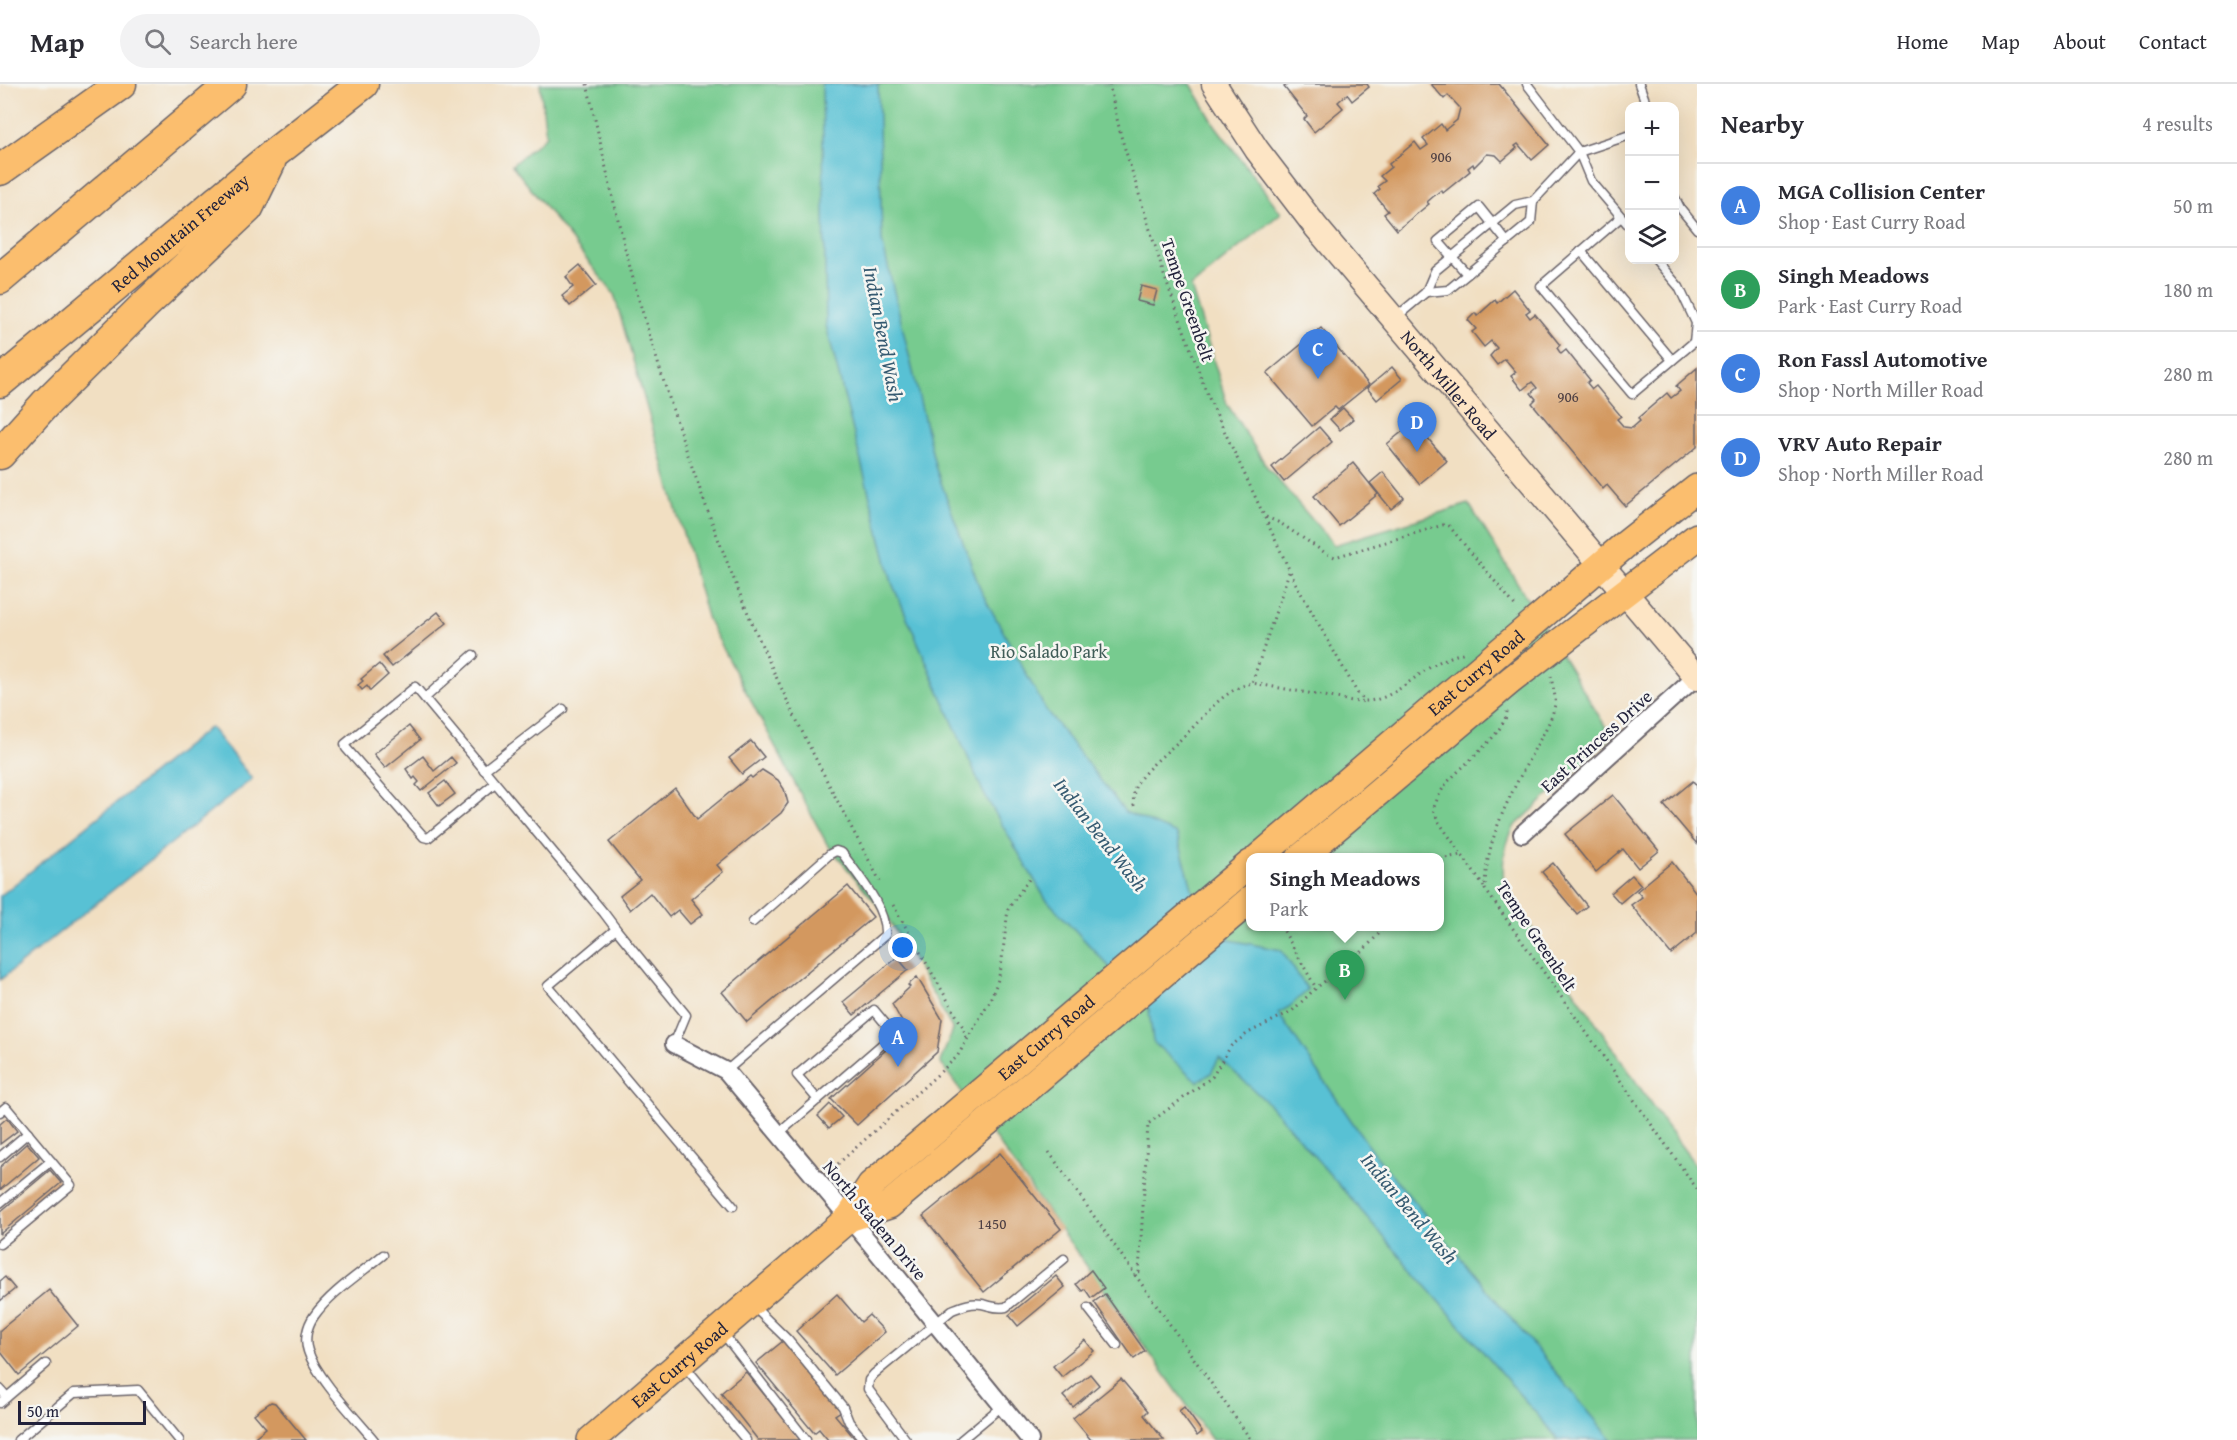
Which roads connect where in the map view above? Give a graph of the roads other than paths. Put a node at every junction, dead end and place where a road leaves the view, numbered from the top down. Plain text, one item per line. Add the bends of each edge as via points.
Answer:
1 (121, 84) edge
2 (231, 84) edge
3 (363, 84) edge
4 (1214, 84) edge
5 (1527, 84) edge
6 (1639, 84) edge
7 (1646, 102) edge
8 (1625, 136) edge
9 (276, 152) junction
10 (1579, 152) junction
11 (0, 170) edge
12 (1533, 201) junction
13 (1679, 212) edge
14 (1621, 217) junction
15 (1625, 222) edge
16 (1492, 224) junction
17 (1697, 229) edge
18 (1507, 242) junction
19 (1581, 251) junction
20 (1452, 257) junction
21 (1659, 264) edge
22 (1467, 274) junction
23 (0, 279) edge
24 (1426, 292) junction
25 (1395, 318) junction
26 (1672, 360) junction
27 (0, 382) edge
28 (0, 454) edge
29 (1697, 488) edge
30 (1697, 537) edge
31 (1602, 566) junction
32 (1623, 592) junction
33 (473, 656) dead end
34 (1697, 678) edge
35 (425, 698) junction
36 (563, 709) dead end
37 (484, 770) junction
38 (495, 783) junction
39 (1522, 834) dead end
40 (1264, 853) edge
41 (1306, 853) edge
42 (1246, 868) edge
43 (1242, 907) edge
44 (753, 922) dead end
45 (616, 929) junction
46 (674, 1044) joint
47 (726, 1071) junction
48 (818, 1100) junction
49 (0, 1112) edge
50 (28, 1133) junction
51 (778, 1134) junction
52 (0, 1157) edge
53 (51, 1161) junction
54 (0, 1203) edge
55 (733, 1206) dead end
56 (849, 1218) junction
57 (0, 1244) edge
58 (383, 1255) dead end
59 (1064, 1259) dead end
60 (751, 1303) junction
61 (1088, 1308) dead end
62 (936, 1325) junction
63 (720, 1330) junction
64 (1117, 1345) dead end
65 (681, 1363) junction
66 (46, 1364) dead end
67 (0, 1389) edge
68 (4, 1400) edge
69 (1002, 1406) junction
70 (18, 1440) edge
71 (179, 1440) edge
72 (374, 1440) edge
73 (591, 1440) edge
74 (746, 1440) edge
75 (806, 1440) edge
76 (864, 1440) edge
77 (906, 1440) edge
78 (961, 1440) edge
79 (1030, 1440) edge

1 - 11 highway
2 - 23 highway
3 - 9 highway, Red Mountain Freeway
4 - 25 street, North Miller Road via 1257,150 1316,227
5 - 10 lane
6 - 7 lane
8 - 10 lane
9 - 27 highway, Red Mountain Freeway
9 - 28 highway via 248,208 45,404
10 - 12 lane
10 - 14 lane via 1591,181
12 - 16 lane via 1515,205
12 - 18 lane via 1531,222
13 - 17 lane
14 - 15 lane
14 - 19 lane
16 - 18 lane
16 - 20 lane
16 - 20 lane via 1479,207 1438,241
18 - 22 lane
19 - 26 lane
19 - 26 lane via 1541,286 1556,304 1632,394
20 - 22 lane
20 - 24 lane via 1435,271
21 - 26 lane via 1679,287 1696,323 1694,342
22 - 24 lane via 1448,290
24 - 25 lane
25 - 31 street, North Miller Road
29 - 31 main road, East Curry Road
30 - 32 main road, East Curry Road
31 - 32 street, North Miller Road
31 - 40 main road, East Curry Road
32 - 34 street, North Miller Road
32 - 41 main road, East Curry Road via 1511,680
33 - 35 lane
34 - 39 street, East Princess Drive
35 - 37 lane
35 - 38 lane via 412,688 348,741 346,748 428,838
36 - 37 lane
37 - 38 lane
38 - 45 lane
42 - 56 main road, East Curry Road via 871,1185
43 - 56 main road, East Curry Road via 889,1205
44 - 47 lane via 836,851 842,853 867,887 886,926 885,935
45 - 46 lane via 687,1015
45 - 55 lane via 548,986
46 - 47 street, North Stadem Drive
47 - 51 street, North Stadem Drive
48 - 48 lane via 894,1034 874,1010 797,1075
48 - 51 lane
49 - 50 lane via 6,1107
50 - 52 lane
50 - 53 lane
51 - 56 street, North Stadem Drive
53 - 54 lane
53 - 57 lane via 71,1185
56 - 60 main road, East Curry Road
56 - 62 street, North Stadem Drive
58 - 72 lane via 331,1297 313,1317 307,1332 307,1349 315,1367
59 - 62 lane via 1006,1307 995,1310 982,1304 967,1304 952,1310
60 - 63 main road, East Curry Road
60 - 76 lane via 787,1339 843,1407
61 - 64 lane
62 - 69 street, North Stadem Drive
62 - 77 lane via 869,1380 868,1389
63 - 65 main road, East Curry Road
63 - 75 lane
65 - 73 main road, East Curry Road
65 - 74 lane
66 - 68 lane
67 - 68 lane
69 - 78 lane
69 - 79 street, North Stadem Drive
70 - 71 lane via 74,1393 138,1389

